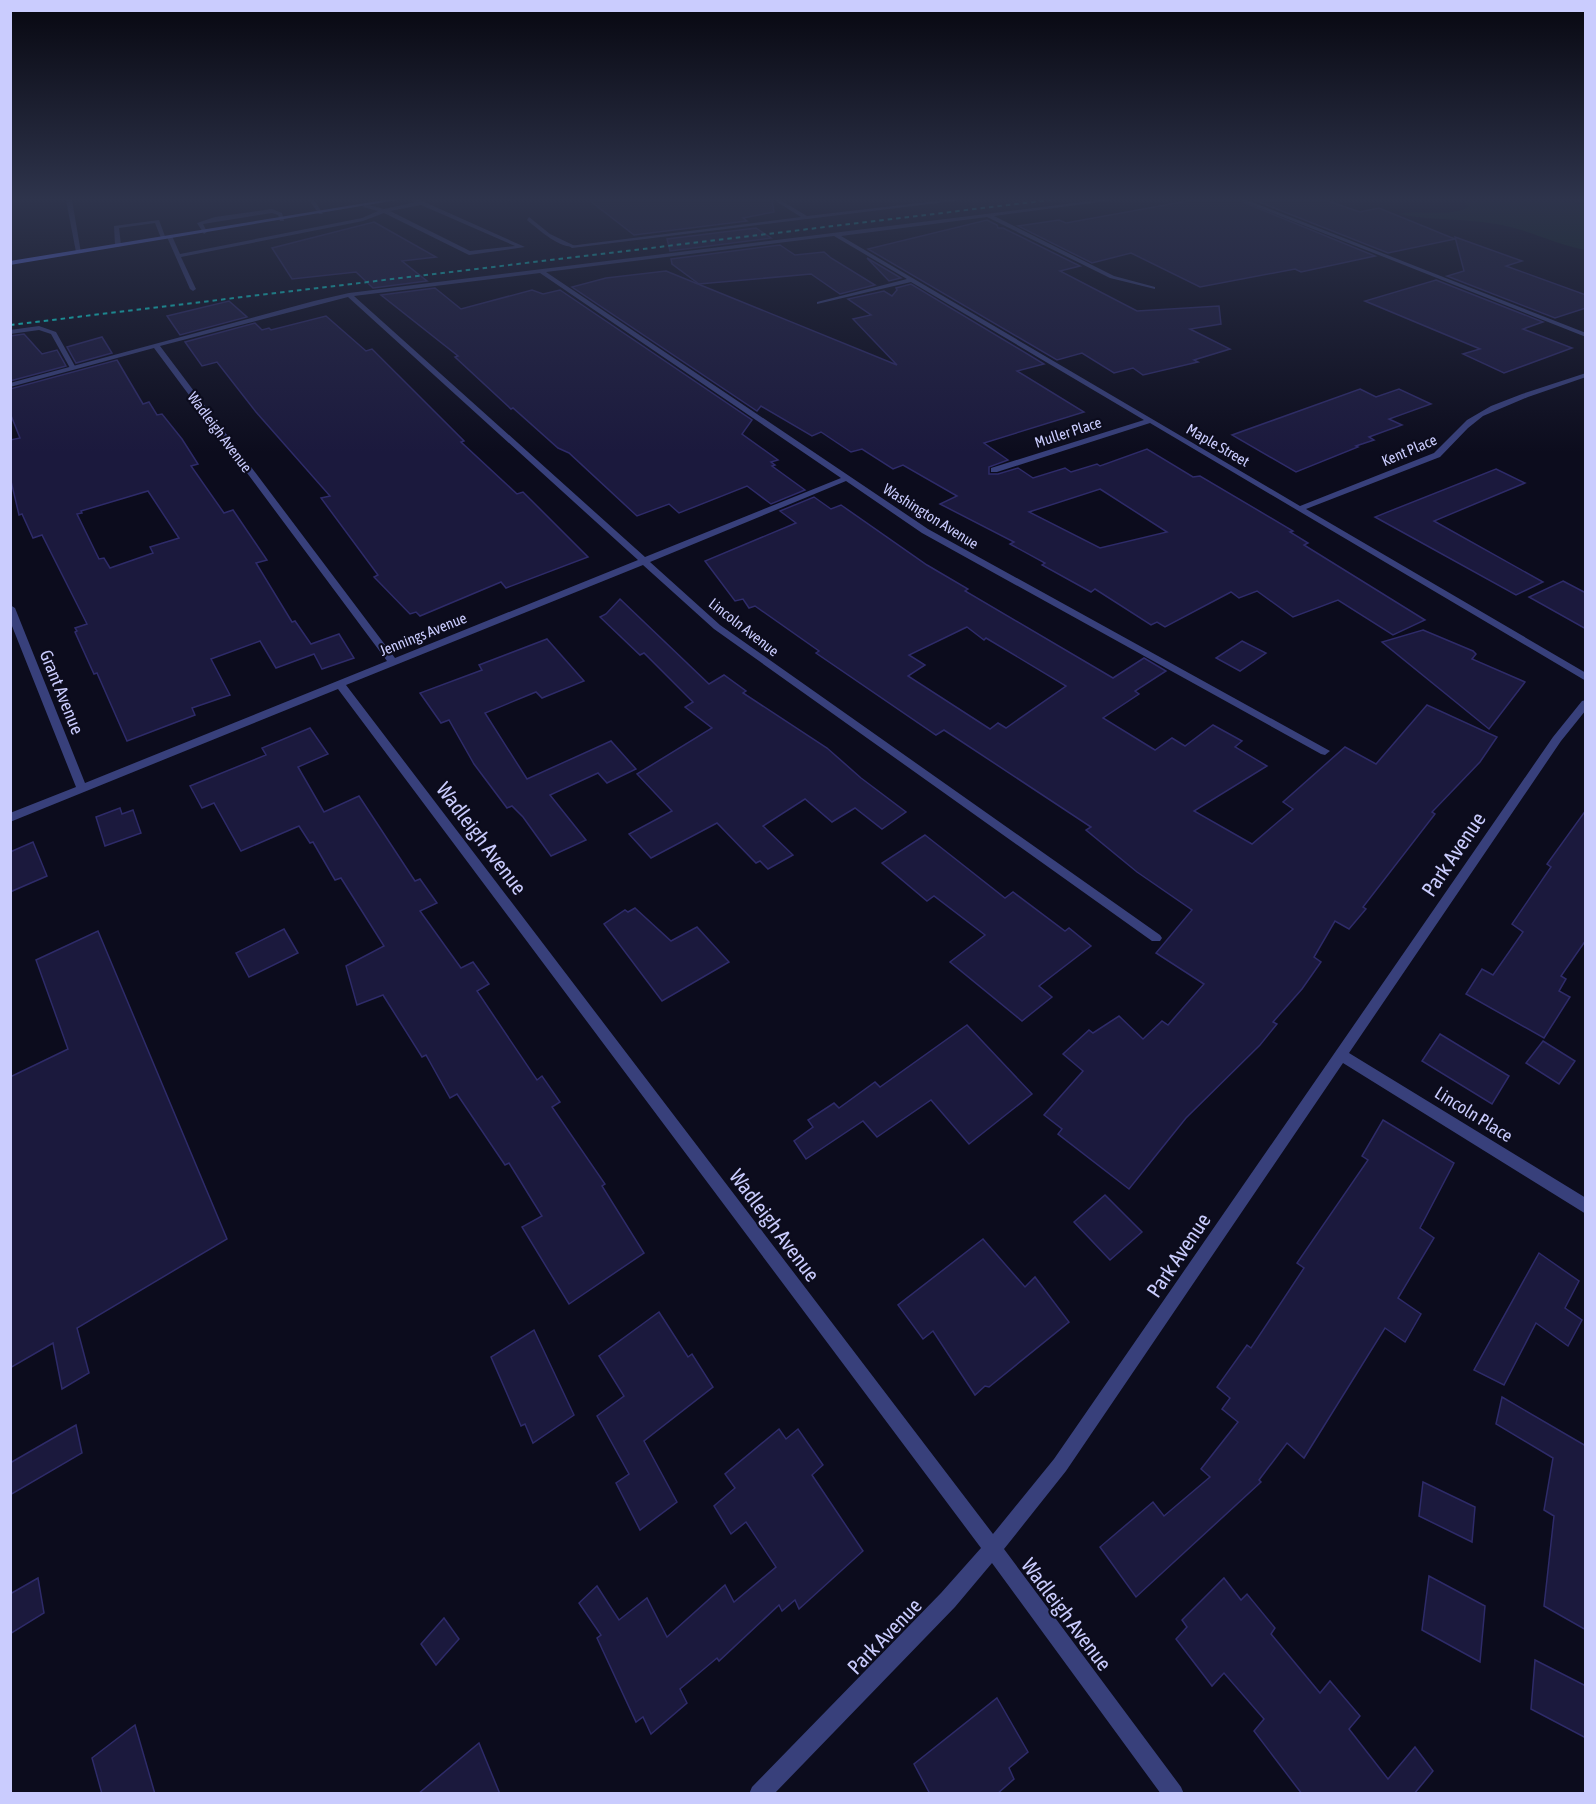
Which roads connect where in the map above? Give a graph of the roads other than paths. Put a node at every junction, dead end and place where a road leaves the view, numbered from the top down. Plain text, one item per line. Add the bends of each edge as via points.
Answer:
1 (192, 284) edge
2 (440, 284) edge
3 (560, 284) edge
4 (894, 284) edge
5 (918, 284) edge
6 (1139, 284) edge
7 (1457, 284) edge
8 (1154, 288) dead end
9 (194, 289) dead end
10 (349, 295) junction
11 (819, 303) dead end
12 (10, 332) edge
13 (1586, 335) edge
14 (155, 345) junction
15 (73, 368) junction
16 (1586, 375) edge
17 (10, 385) edge
18 (1150, 421) junction
19 (994, 470) dead end
20 (848, 478) junction
21 (1299, 509) junction
22 (644, 561) junction
23 (10, 608) edge
24 (393, 662) junction
25 (1586, 678) edge
26 (339, 684) junction
27 (1586, 703) edge
28 (1326, 751) dead end
29 (82, 789) junction
30 (10, 818) edge
31 (1156, 938) dead end
32 (1341, 1055) junction
33 (1586, 1207) edge
34 (993, 1549) junction
35 (759, 1794) edge
36 (1174, 1794) edge

1 - 9 street
2 - 10 street
3 - 20 street, Washington Avenue
4 - 11 street
5 - 18 street, Maple Street
6 - 8 street
7 - 13 street
10 - 14 street
10 - 22 street, Lincoln Avenue
12 - 15 street via 39,328 54,333
14 - 15 street
14 - 24 street, Wadleigh Avenue
15 - 17 street
16 - 21 street, Kent Place via 1489,411 1469,423 1452,445 1437,454
18 - 19 street, Muller Place
18 - 21 street, Maple Street
20 - 22 street, Jennings Avenue
20 - 28 street, Washington Avenue via 925,531
21 - 25 street, Maple Street
22 - 24 street, Jennings Avenue
22 - 31 street, Lincoln Avenue via 745,648
23 - 29 street, Grant Avenue
24 - 26 street, Jennings Avenue
26 - 29 street, Jennings Avenue
26 - 34 street, Wadleigh Avenue
27 - 32 street, Park Avenue via 1557,739
29 - 30 street, Jennings Avenue
32 - 33 street, Lincoln Place
32 - 34 street, Park Avenue via 1059,1465
34 - 35 street, Park Avenue
34 - 36 street, Wadleigh Avenue

